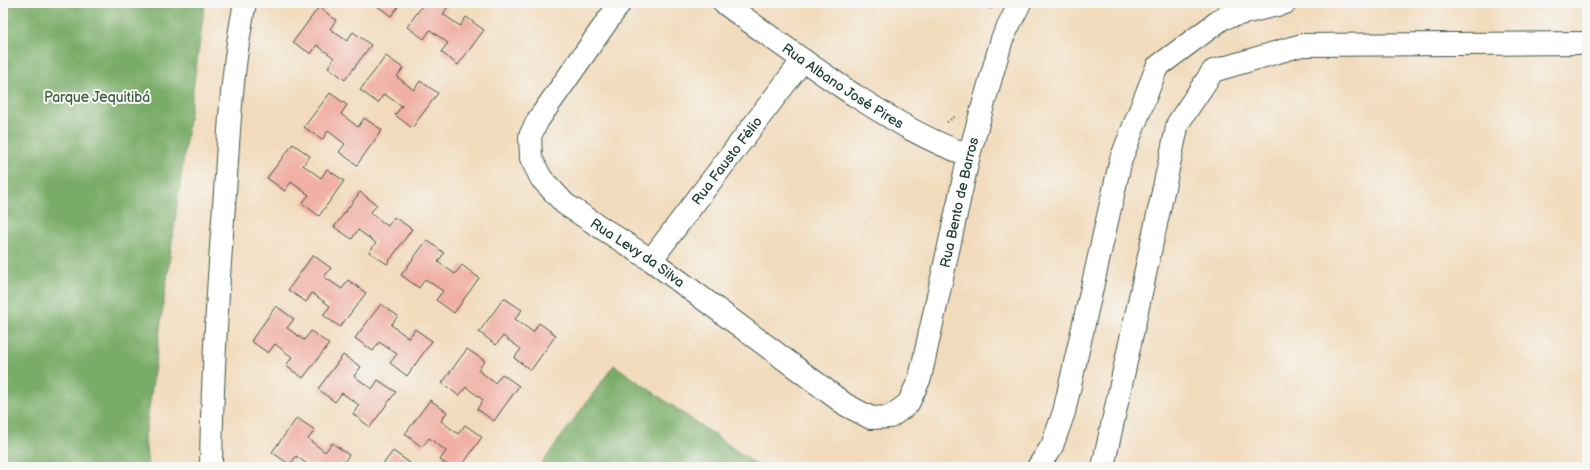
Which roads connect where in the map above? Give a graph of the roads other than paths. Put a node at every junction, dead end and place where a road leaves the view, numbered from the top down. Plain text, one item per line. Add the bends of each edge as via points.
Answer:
1 (245, 3) edge
2 (620, 3) edge
3 (724, 3) edge
4 (1020, 3) edge
5 (1285, 3) edge
6 (1587, 43) edge
7 (803, 60) junction
8 (969, 155) junction
9 (651, 260) junction
10 (908, 404) joint
11 (211, 467) edge
12 (1038, 467) edge
13 (1102, 467) edge

1 - 11 street via 234,69 218,286 212,388
2 - 9 street, Rua Levy da Silva via 538,120 530,136 531,158 541,178 566,204
3 - 7 street, Rua Albano José Pires
4 - 8 street, Rua Bento de Barros via 1002,39
5 - 12 street via 1223,18 1157,67 1121,159 1064,412 1052,446
6 - 13 street via 1302,45 1213,71 1178,123
7 - 8 street, Rua Albano José Pires via 923,137
7 - 9 street, Rua Fausto Félio
8 - 10 street, Rua Bento de Barros via 920,378
9 - 10 street, Rua Levy da Silva via 846,405 871,418 890,417

